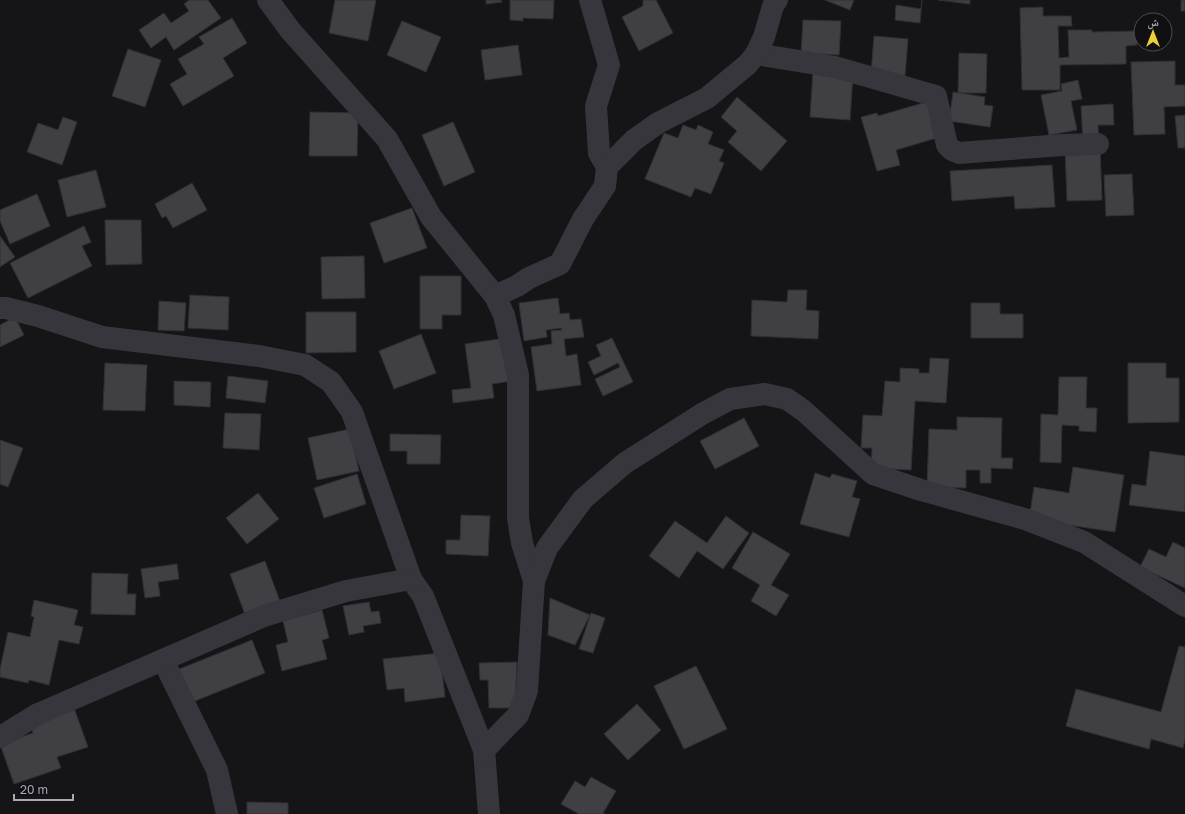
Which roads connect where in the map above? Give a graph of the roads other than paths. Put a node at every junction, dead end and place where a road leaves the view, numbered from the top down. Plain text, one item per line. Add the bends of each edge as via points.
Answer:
1 (268, 0) edge
2 (590, 0) edge
3 (777, 0) edge
4 (756, 54) junction
5 (1098, 144) dead end
6 (607, 167) junction
7 (495, 296) junction
8 (0, 308) edge
9 (411, 579) junction
10 (534, 581) junction
11 (1185, 606) edge
12 (163, 660) junction
13 (0, 737) edge
14 (484, 750) junction
15 (227, 814) edge
16 (489, 814) edge

1 - 7 street via 290,30 387,139 431,217
2 - 6 street via 609,65 596,106 599,153
3 - 4 street
4 - 5 street via 835,67 936,96 948,145 958,153
4 - 6 street via 748,64 707,98 658,123 634,140
6 - 7 street via 604,186 583,219 560,264
7 - 10 street via 504,315 518,375 518,518 522,543
8 - 9 street via 38,316 102,337 259,356 305,365 331,382 352,412
9 - 12 street via 346,591 264,616
9 - 14 street via 423,596
10 - 11 street via 547,548 583,499 625,463 730,399 765,394 787,399 804,411 873,474 1025,519 1084,542
10 - 14 street via 527,691 518,715
12 - 13 street via 38,714
12 - 15 street via 217,770
14 - 16 street

